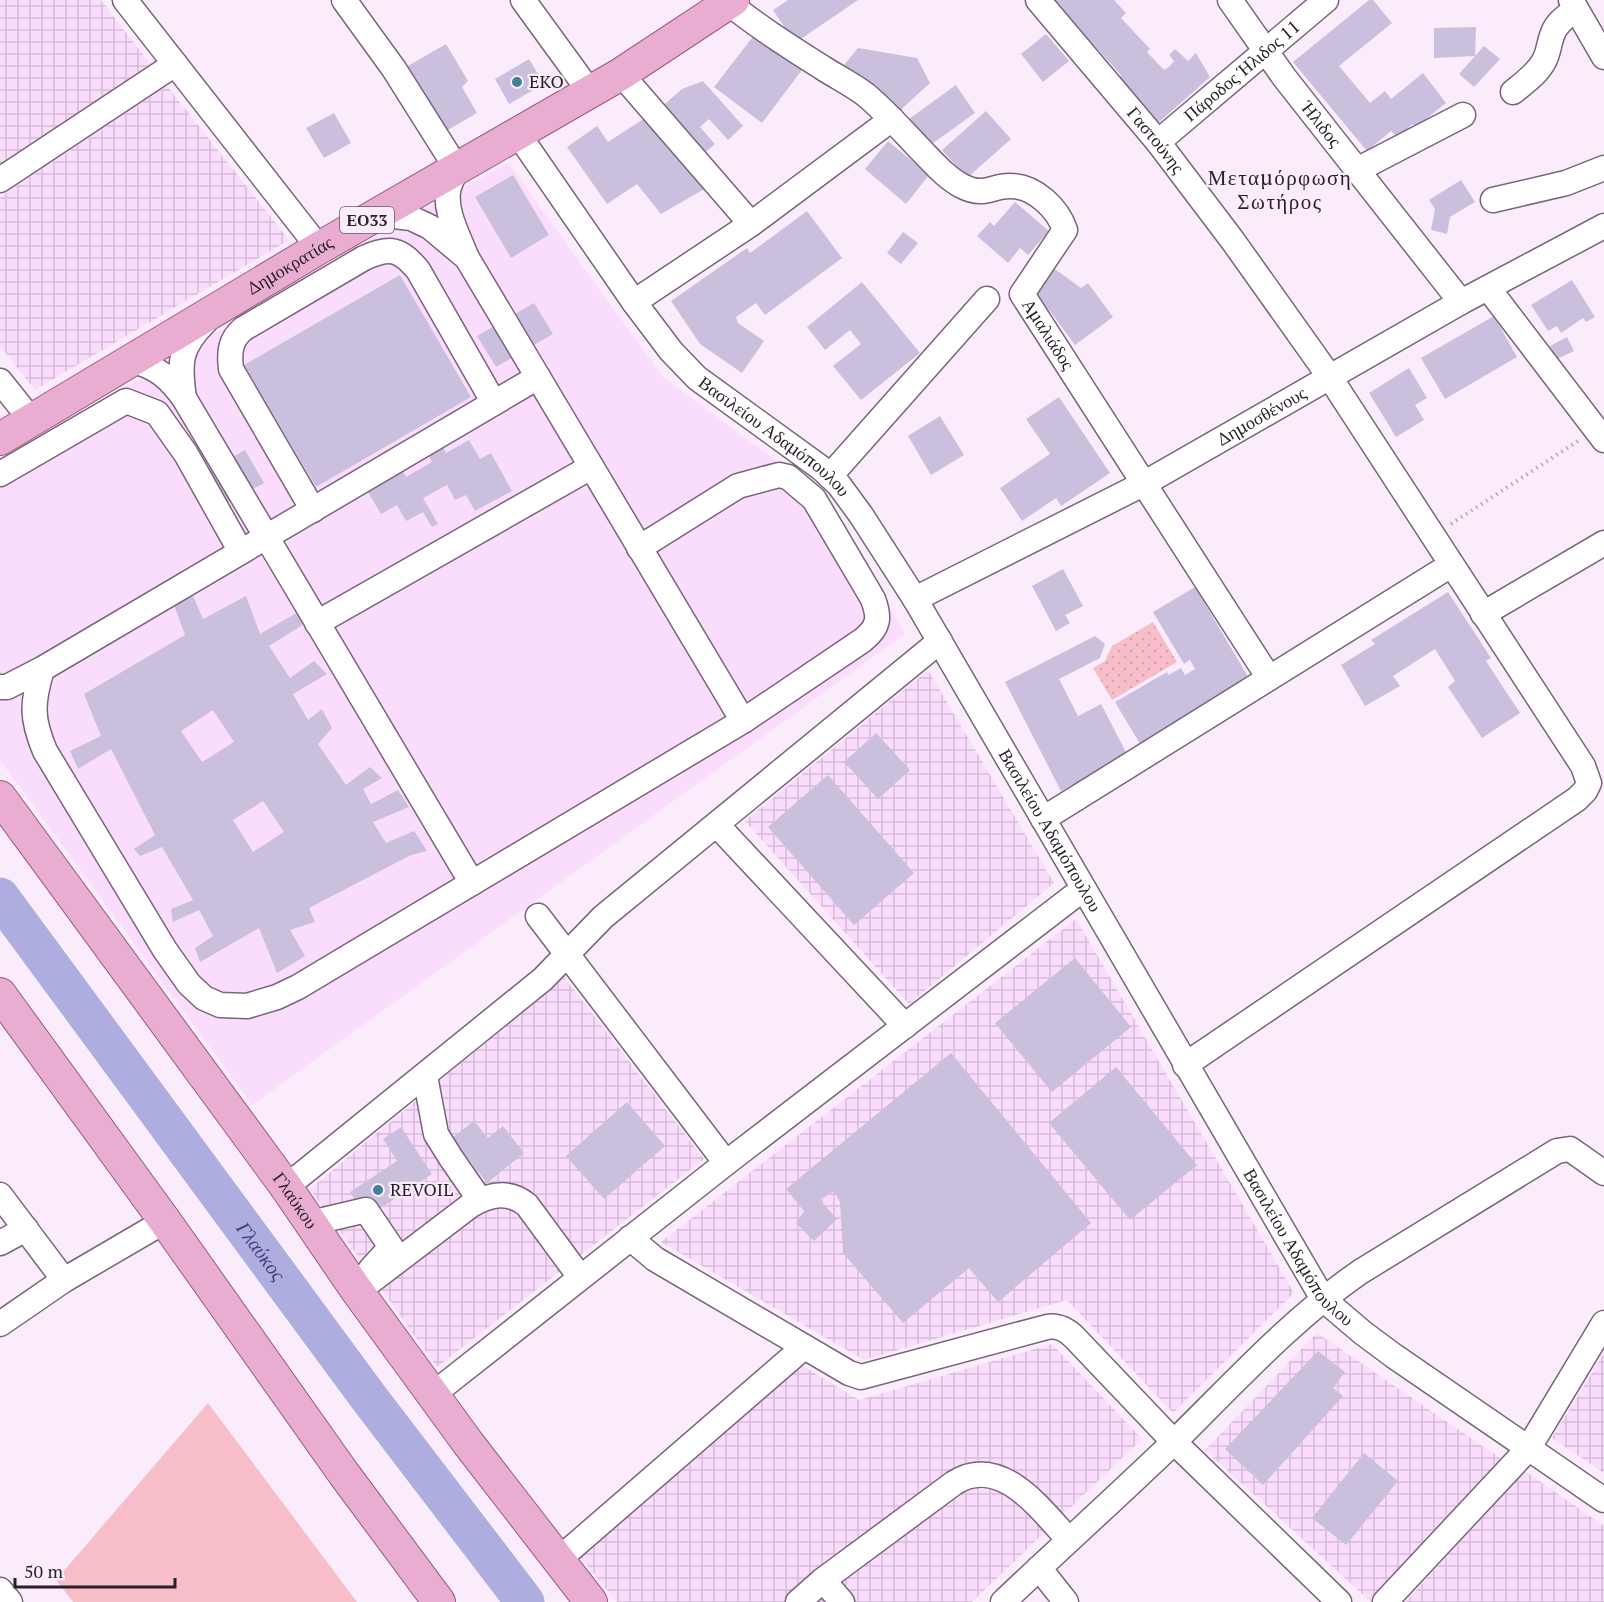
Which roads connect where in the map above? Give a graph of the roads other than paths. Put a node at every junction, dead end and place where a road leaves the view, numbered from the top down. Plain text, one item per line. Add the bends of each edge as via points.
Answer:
1 (125, 0) edge
2 (344, 0) edge
3 (523, 0) edge
4 (1038, 0) edge
5 (1230, 0) edge
6 (1326, 0) edge
7 (729, 1) edge
8 (1574, 4) edge
9 (1265, 52) junction
10 (1604, 57) edge
11 (175, 64) junction
12 (621, 74) junction
13 (590, 92) junction
14 (1513, 92) dead end
15 (1462, 115) dead end
16 (892, 119) junction
17 (518, 134) junction
18 (1158, 142) junction
19 (1604, 168) edge
20 (457, 169) junction
21 (1357, 170) junction
22 (0, 180) edge
23 (1493, 200) dead end
24 (378, 214) junction
25 (751, 224) junction
26 (1604, 226) edge
27 (320, 248) junction
28 (467, 258) junction
29 (1488, 288) junction
30 (987, 299) dead end
31 (634, 302) junction
32 (1461, 302) junction
33 (225, 305) junction
34 (132, 361) junction
35 (1329, 376) junction
36 (538, 377) junction
37 (0, 381) edge
38 (184, 398) junction
39 (494, 403) junction
40 (32, 421) junction
41 (1600, 435) edge
42 (0, 439) edge
43 (591, 467) junction
44 (0, 474) edge
45 (830, 476) junction
46 (1145, 483) junction
47 (313, 510) junction
48 (267, 537) junction
49 (1604, 543) edge
50 (639, 548) junction
51 (241, 552) junction
52 (1451, 565) junction
53 (915, 599) junction
54 (1483, 614) junction
55 (317, 623) junction
56 (940, 641) junction
57 (42, 669) junction
58 (1269, 678) junction
59 (0, 687) edge
60 (743, 721) junction
61 (0, 797) edge
62 (1043, 819) junction
63 (717, 825) junction
64 (472, 883) junction
65 (1083, 888) junction
66 (538, 916) dead end
67 (568, 955) junction
68 (0, 994) edge
69 (905, 1026) junction
70 (1185, 1065) junction
71 (424, 1076) junction
72 (726, 1163) junction
73 (1604, 1173) edge
74 (286, 1187) junction
75 (0, 1195) edge
76 (480, 1200) junction
77 (165, 1221) junction
78 (311, 1223) junction
79 (26, 1229) junction
80 (630, 1238) junction
81 (0, 1243) edge
82 (580, 1277) junction
83 (64, 1280) junction
84 (356, 1289) junction
85 (1323, 1299) junction
86 (1604, 1323) edge
87 (0, 1324) edge
88 (804, 1347) junction
89 (432, 1395) junction
90 (1174, 1442) junction
91 (1528, 1449) junction
92 (1604, 1500) edge
93 (1069, 1540) junction
94 (558, 1560) junction
95 (1039, 1568) junction
96 (823, 1581) junction
97 (0, 1590) edge
98 (10, 1602) edge
99 (439, 1602) edge
100 (591, 1602) edge
101 (798, 1602) edge
102 (842, 1602) edge
103 (1003, 1602) edge
104 (1066, 1602) edge
105 (1339, 1602) edge
106 (1385, 1602) edge

1 - 11 street
2 - 20 street via 394,69
3 - 13 street
4 - 18 street, Γαστούνης
5 - 9 street, Ήλιδος
6 - 9 street, Πάροδος Ήλιδος 11
7 - 12 main road, Δημοκρατίας / ΕΟ33
7 - 16 street, Αμαλιάδος via 863,93
8 - 10 street
8 - 14 street via 1553,31 1541,66
9 - 18 street, Πάροδος Ήλιδος 11
9 - 21 street, Ήλιδος
11 - 22 street
11 - 27 street
12 - 13 main road, Δημοκρατίας / ΕΟ33
12 - 25 street
13 - 17 main road, Δημοκρατίας / ΕΟ33
15 - 21 street
16 - 25 street
16 - 46 street, Αμαλιάδος via 940,170 961,186 986,191 1020,187 1058,214 1065,230 1022,294
17 - 20 main road, Δημοκρατίας / ΕΟ33
17 - 31 street, Βασιλείου Αδαμόπουλου
18 - 35 street, Γαστούνης
19 - 23 street via 1566,183
20 - 24 main road, Δημοκρατίας / ΕΟ33
20 - 28 street via 448,201
21 - 32 street, Ήλιδος
24 - 27 main road, Δημοκρατίας / ΕΟ33
24 - 28 street via 411,218 430,227
25 - 31 street
26 - 29 street, Δημοσθένους
27 - 33 main road, Δημοκρατίας / ΕΟ33
28 - 36 street
29 - 32 street, Δημοσθένους
29 - 41 street
30 - 45 street
31 - 45 street, Βασιλείου Αδαμόπουλου via 687,369
32 - 35 street, Δημοσθένους
33 - 34 main road, Δημοκρατίας / ΕΟ33
33 - 38 street via 202,326 182,355
34 - 38 street via 158,369
34 - 40 main road, Δημοκρατίας / ΕΟ33
35 - 46 street, Δημοσθένους
35 - 52 street, Γαστούνης
36 - 39 street
36 - 43 street
37 - 40 street
38 - 48 street
39 - 47 street
39 - 47 street via 418,270 405,255 390,250 374,253 243,329 236,335 229,356 231,369
40 - 42 main road, Δημοκρατίας / ΕΟ33
43 - 50 street
43 - 55 street
44 - 51 street via 126,401 157,413 186,454
45 - 53 street, Βασιλείου Αδαμόπουλου via 861,515
46 - 53 street, Δημοσθένους
46 - 58 street, Αμαλιάδος
47 - 48 street
48 - 51 street
48 - 55 street
49 - 54 street
50 - 60 street
50 - 60 street via 746,482 779,475 788,477 820,509 873,599 879,616 877,626 863,640
51 - 57 street
52 - 54 street, Γαστούνης
52 - 58 street
53 - 56 street, Βασιλείου Αδαμόπουλου
54 - 70 street, Γαστούνης via 1583,766 1589,783 1585,791
55 - 64 street
56 - 62 street, Βασιλείου Αδαμόπουλου
56 - 63 street
57 - 59 street
57 - 64 street via 33,712 45,751 165,950 204,998 220,1005 247,1006 278,997
58 - 62 street
60 - 64 street
61 - 74 main road, Γλαύκου
62 - 65 street, Βασιλείου Αδαμόπουλου
63 - 67 street via 603,917
63 - 69 street
65 - 69 street
65 - 70 street, Βασιλείου Αδαμόπουλου
66 - 67 street
67 - 71 street
67 - 72 street
68 - 77 main road
69 - 72 street
70 - 85 street, Βασιλείου Αδαμόπουλου
71 - 74 street
71 - 76 street via 436,1134
72 - 80 street
73 - 85 street via 1570,1149 1557,1151 1360,1272
74 - 78 main road, Γλαύκου
75 - 79 street
76 - 82 street via 501,1195 518,1198 533,1212
76 - 84 street
77 - 83 street
77 - 99 main road
78 - 84 main road, Γλαύκου
78 - 84 street via 366,1210 391,1247
79 - 81 street
79 - 83 street
80 - 82 street
80 - 88 street via 664,1265
82 - 89 street
83 - 87 street
84 - 89 main road, Γλαύκου
85 - 90 street via 1278,1338
85 - 91 street, Βασιλείου Αδαμόπουλου via 1394,1356
86 - 91 street
88 - 90 street via 849,1373 865,1377 1059,1327 1075,1338
88 - 94 street
89 - 94 main road, Γλαύκου
90 - 93 street
90 - 105 street
91 - 92 street, Βασιλείου Αδαμόπουλου
91 - 106 street
93 - 95 street
93 - 96 street via 1015,1486 992,1476 971,1476 954,1483
94 - 100 main road, Γλαύκου
95 - 103 street
95 - 104 street
96 - 101 street
96 - 102 street
97 - 98 street

